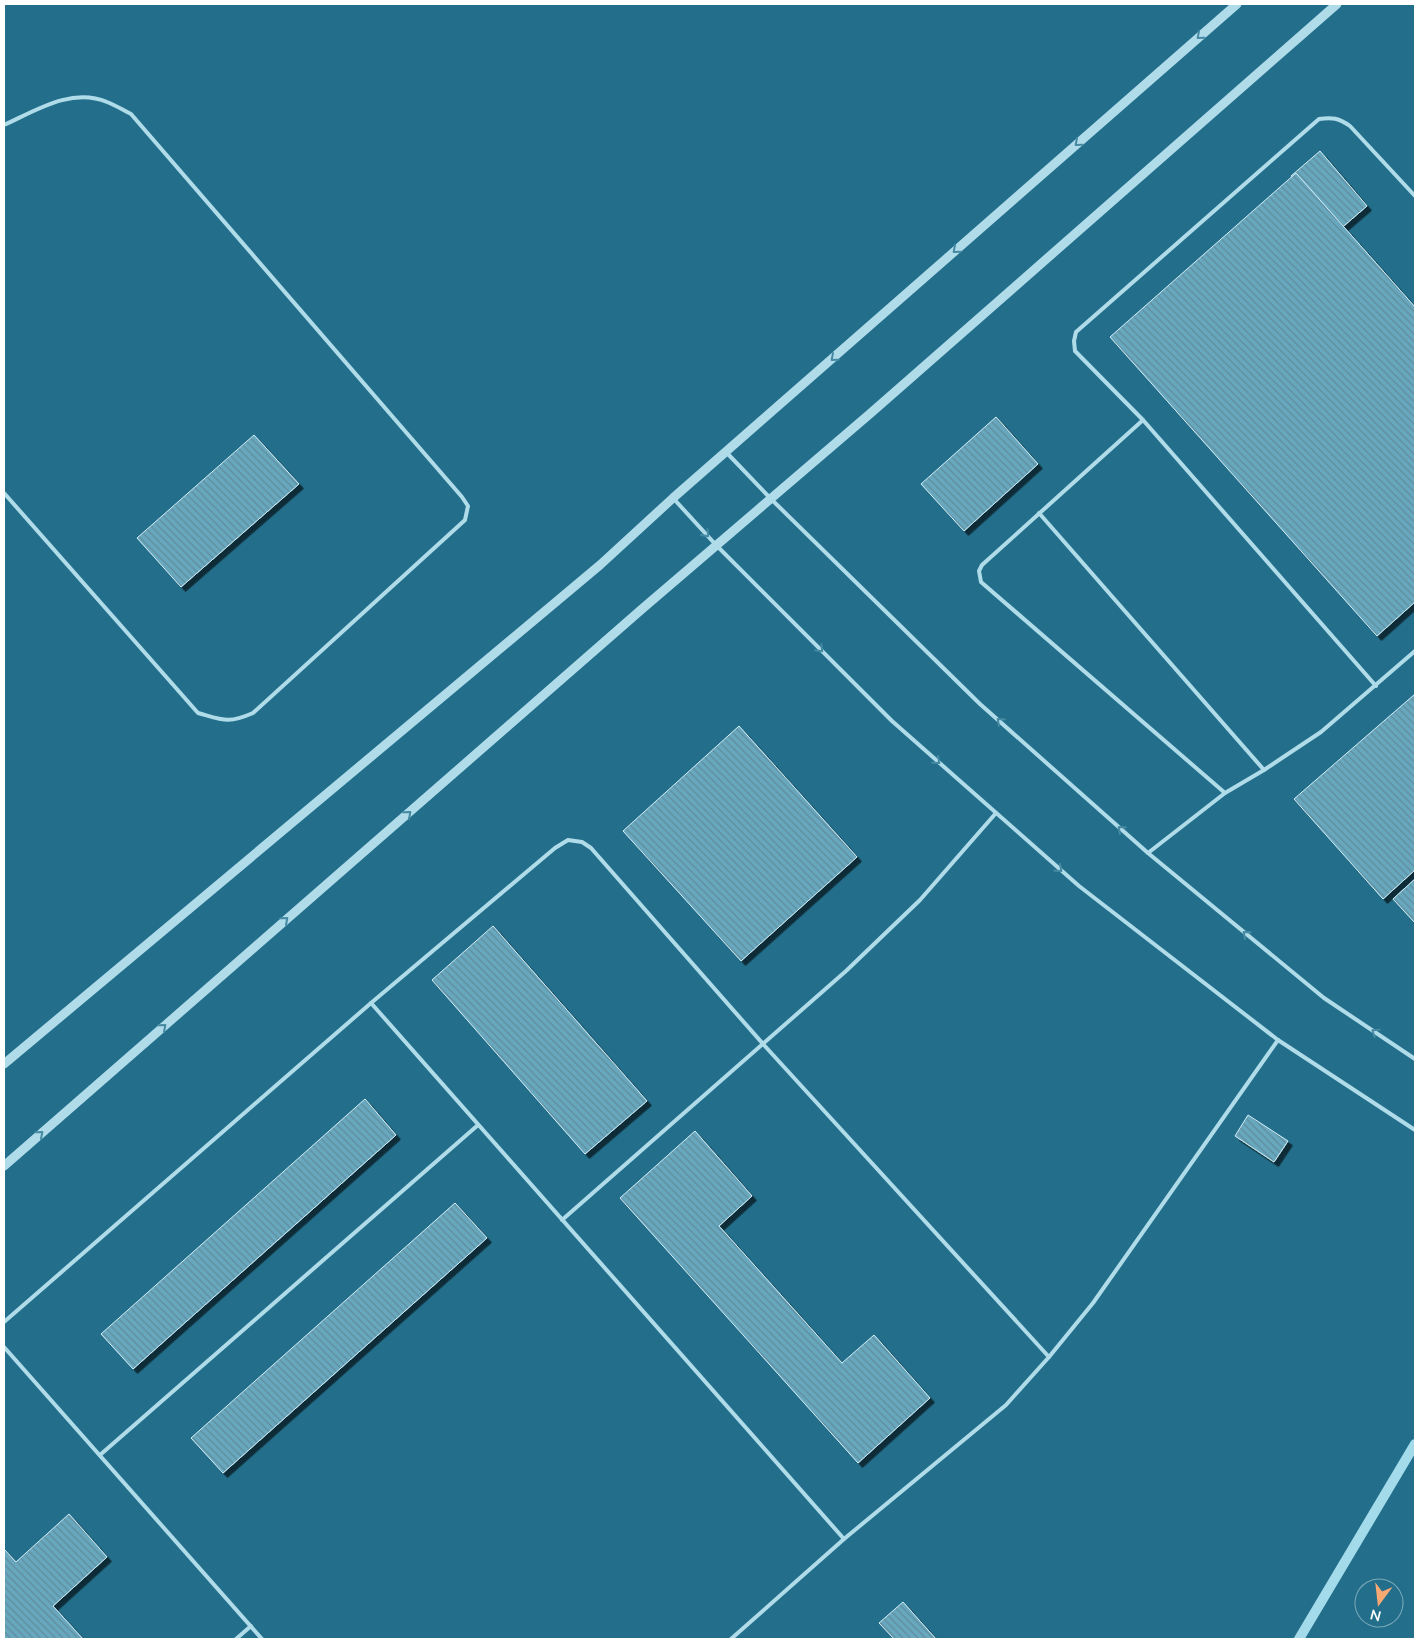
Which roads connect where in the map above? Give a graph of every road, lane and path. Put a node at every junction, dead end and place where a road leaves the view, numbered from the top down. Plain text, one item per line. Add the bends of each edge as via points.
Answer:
1 (1237, 4) edge
2 (1337, 4) edge
3 (4, 125) edge
4 (1415, 196) edge
5 (1143, 420) junction
6 (725, 452) junction
7 (4, 493) edge
8 (673, 498) junction
9 (770, 498) junction
10 (1039, 513) junction
11 (716, 545) junction
12 (1415, 651) edge
13 (1376, 686) junction
14 (1264, 770) junction
15 (1225, 793) junction
16 (996, 813) junction
17 (1148, 853) junction
18 (371, 1003) junction
19 (1278, 1040) junction
20 (763, 1044) junction
21 (1415, 1059) edge
22 (4, 1064) edge
23 (478, 1125) junction
24 (1415, 1130) edge
25 (4, 1166) edge
26 (562, 1220) junction
27 (4, 1322) edge
28 (4, 1347) edge
29 (1049, 1357) junction
30 (100, 1456) junction
31 (844, 1540) junction
32 (250, 1626) junction
33 (236, 1639) edge
34 (262, 1639) edge
35 (731, 1639) edge

1 -> 6 street
2 - 9 street
3 - 7 lane via 58,100 82,97 105,101 131,114 468,506 464,520 253,714 236,720 198,713
4 - 5 lane via 1350,126 1340,119 1319,119 1076,332 1075,351
5 - 10 lane
5 - 13 lane
6 - 8 street
6 - 9 lane
8 -> 11 lane
8 - 22 street via 600,565
9 - 11 street
17 -> 9 lane via 980,704
10 - 14 lane
10 - 15 lane via 982,564 980,582
11 -> 16 lane via 892,721
25 -> 11 street
12 - 13 lane
13 - 14 lane via 1321,732
14 - 15 lane
15 - 17 lane
16 -> 19 lane via 1079,886
16 - 20 lane via 920,900
21 -> 17 lane via 1324,998
18 - 20 lane via 568,840 582,842 591,848
18 - 23 lane
18 - 27 lane
19 - 24 lane
19 - 29 lane via 1094,1303
20 - 26 lane
20 - 29 lane
23 - 26 lane
23 - 30 lane
26 - 31 lane
28 - 30 lane
29 - 31 lane via 1006,1405
30 - 32 lane
31 - 35 lane
32 - 33 lane
32 - 34 lane

